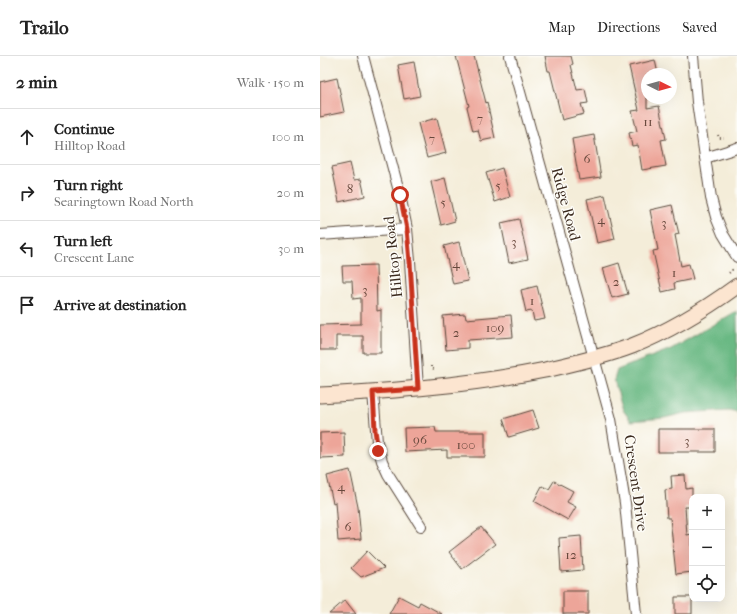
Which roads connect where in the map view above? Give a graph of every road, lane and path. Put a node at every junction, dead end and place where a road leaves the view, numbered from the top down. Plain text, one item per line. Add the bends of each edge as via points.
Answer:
1 (363, 56) edge
2 (510, 56) edge
3 (693, 56) edge
4 (718, 135) dead end
5 (724, 138) dead end
6 (737, 148) edge
7 (705, 158) junction
8 (407, 229) junction
9 (320, 235) edge
10 (737, 256) edge
11 (730, 267) dead end
12 (729, 273) dead end
13 (737, 286) edge
14 (594, 359) junction
15 (431, 366) dead end
16 (434, 369) dead end
17 (418, 389) junction
18 (373, 392) junction
19 (320, 395) edge
20 (421, 526) dead end
21 (636, 614) edge

1 - 8 street, Hilltop Road
2 - 14 street, Ridge Road
3 - 7 street
4 - 5 path via 719,138
6 - 7 street
7 - 10 street via 716,217
8 - 9 street
8 - 17 street, Hilltop Road
11 - 12 path via 732,270
13 - 14 main road via 676,325 634,345
14 - 17 main road via 522,375
14 - 21 street, Crescent Drive via 611,418 625,502
15 - 16 path
17 - 18 main road
18 - 19 main road
18 - 20 street via 376,442 382,461

